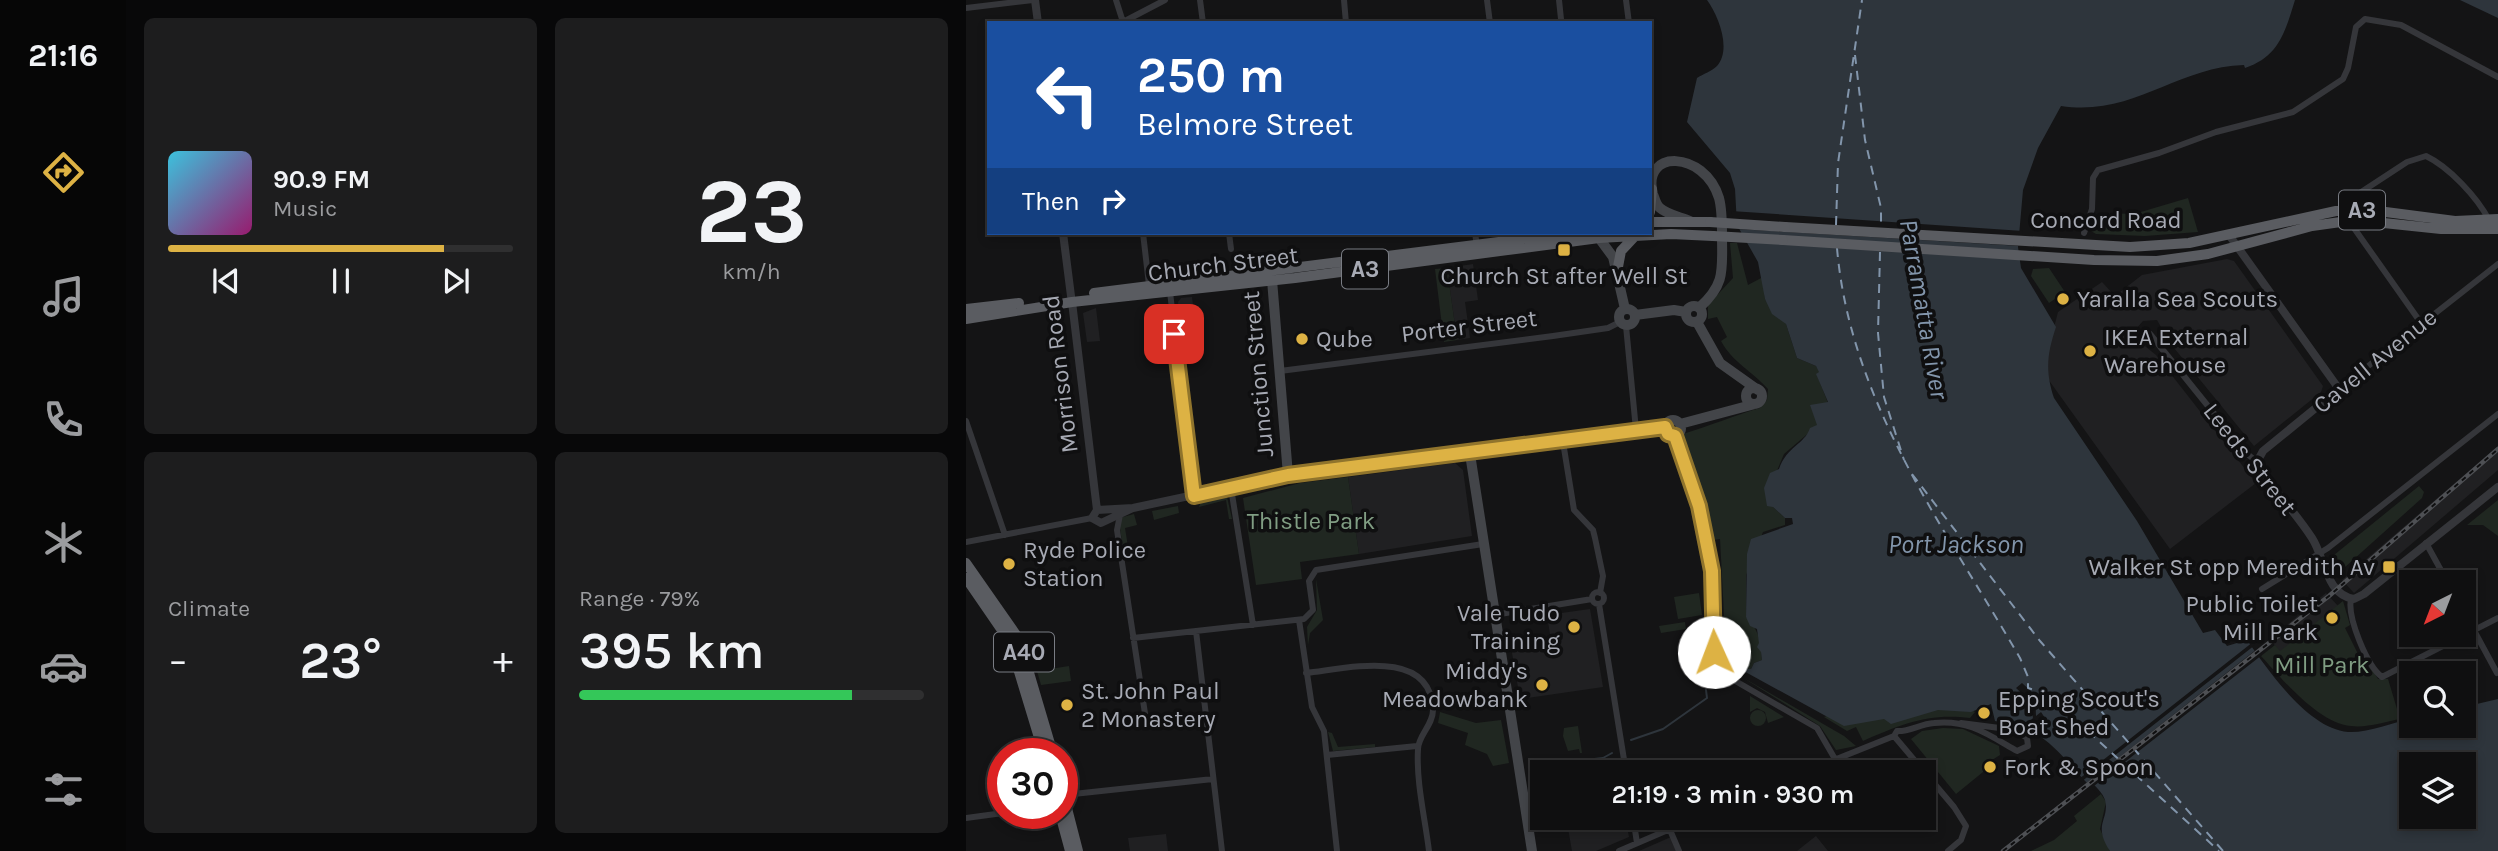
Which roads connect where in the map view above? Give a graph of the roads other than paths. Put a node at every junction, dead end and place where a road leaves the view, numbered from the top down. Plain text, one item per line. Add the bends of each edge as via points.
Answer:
1 (1034, 0) edge
2 (1116, 0) edge
3 (1165, 0) edge
4 (1200, 0) edge
5 (1344, 0) edge
6 (1486, 0) edge
7 (1559, 0) edge
8 (1626, 0) edge
9 (966, 8) edge
10 (1561, 19) dead end
11 (1038, 21) edge
12 (1122, 21) edge
13 (1124, 21) edge
14 (1203, 21) edge
15 (1346, 21) edge
16 (1490, 21) edge
17 (1629, 21) edge
18 (2498, 77) edge
19 (1652, 189) edge
20 (2349, 200) joint
21 (2341, 211) junction
22 (1690, 221) junction
23 (2349, 221) junction
24 (1652, 222) edge
25 (2496, 226) edge
26 (2084, 233) joint
27 (1063, 235) edge
28 (1143, 235) edge
29 (1229, 235) edge
30 (1475, 235) edge
31 (1555, 235) edge
32 (1636, 235) junction
33 (2229, 235) junction
34 (1713, 236) joint
35 (1599, 238) junction
36 (2089, 245) junction
37 (1477, 246) junction
38 (2236, 248) junction
39 (1231, 249) dead end
40 (2498, 264) edge
41 (1617, 272) junction
42 (1272, 275) junction
43 (1149, 285) junction
44 (1170, 292) junction
45 (1072, 299) junction
46 (966, 302) edge
47 (1025, 304) junction
48 (1699, 308) junction
49 (966, 309) edge
50 (1625, 309) junction
51 (1686, 312) junction
52 (1635, 314) junction
53 (966, 319) edge
54 (1697, 322) junction
55 (2421, 323) junction
56 (1623, 324) junction
57 (2150, 334) dead end
58 (1280, 371) junction
59 (1740, 378) junction
60 (2339, 389) junction
61 (1749, 398) junction
62 (2498, 414) edge
63 (966, 421) edge
64 (1680, 424) junction
65 (1665, 427) junction
66 (1636, 430) junction
67 (1675, 436) junction
68 (1563, 442) junction
69 (1470, 454) junction
70 (2258, 462) junction
71 (1288, 475) junction
72 (2498, 487) edge
73 (1231, 488) junction
74 (1194, 496) junction
75 (1133, 508) junction
76 (1105, 516) junction
77 (1117, 530) junction
78 (1005, 535) junction
79 (966, 542) edge
80 (2426, 543) junction
81 (1483, 544) junction
82 (2319, 554) junction
83 (966, 563) edge
84 (2441, 570) edge
85 (966, 578) edge
86 (2262, 589) dead end
87 (1600, 593) junction
88 (1592, 599) junction
89 (2351, 599) junction
90 (1599, 604) junction
91 (1494, 615) junction
92 (2498, 618) edge
93 (1299, 620) junction
94 (1252, 625) junction
95 (2476, 629) edge
96 (1196, 631) junction
97 (2476, 634) edge
98 (1133, 638) junction
99 (2439, 648) edge
100 (1714, 652) dead end
101 (1722, 666) dead end
102 (1306, 673) junction
103 (2497, 673) edge
104 (1724, 675) junction
105 (1716, 682) dead end
106 (1146, 720) dead end
107 (1961, 723) junction
108 (1904, 733) junction
109 (1894, 736) junction
110 (1039, 738) edge
111 (1048, 738) edge
112 (1901, 741) junction
113 (1417, 746) junction
114 (1327, 755) junction
115 (1835, 759) joint
116 (1624, 760) edge
117 (1213, 779) junction
118 (1078, 791) edge
119 (987, 815) edge
120 (966, 818) edge
121 (1064, 829) edge
122 (1072, 829) edge
123 (1635, 830) edge
124 (1670, 830) joint
125 (1637, 843) junction
126 (1070, 851) edge
127 (1078, 851) edge
128 (1222, 851) edge
129 (1337, 851) edge
130 (1429, 851) edge
131 (1532, 851) edge
132 (1619, 851) edge
133 (1679, 851) edge
134 (1948, 851) edge

1 - 9 street
1 - 11 street
2 - 12 street
3 - 13 street
4 - 14 street
5 - 15 street
6 - 16 street
7 - 10 street
8 - 17 street
18 - 26 street via 2401,25 2362,20 2356,27 2343,79 2293,112 2098,170
19 - 22 main road via 1661,209
19 - 48 main road via 1663,164 1682,160 1703,172 1718,196 1722,278
20 - 21 highway
20 - 25 street via 2407,162 2426,156 2478,203
21 - 25 highway, Concord Road / A3 via 2378,211
21 - 33 highway, Concord Road / A3
22 - 24 highway, A3
22 - 36 highway, Concord Road / A3, bridge
23 - 25 highway, Concord Road / A3 via 2441,229
23 - 38 highway, Concord Road / A3 via 2312,226
23 - 55 street
26 - 36 highway
27 - 45 street, Morrison Road
28 - 43 street
29 - 39 street
30 - 37 street
31 - 37 highway, Church Street / A3
32 - 34 highway, Church Street / A3
32 - 35 highway, Church Street / A3
32 - 41 highway via 1620,251
33 - 36 highway, Concord Road / A3 via 2173,245
33 - 38 street
34 - 38 highway, Concord Road / A3, bridge via 2157,261
35 - 41 main road via 1611,253
35 - 42 highway, Church Street / A3
37 - 42 highway, Church Street / A3
38 - 60 street
40 - 55 street, Cavell Avenue
41 - 50 main road
42 - 43 highway, Church Street / A3
42 - 44 highway, Church Street / A3
42 - 58 main road, Junction Street
43 - 45 highway, Church Street / A3
44 - 45 highway, Church Street / A3
44 - 74 street
45 - 47 highway, Church Street / A3
45 - 76 street, Morrison Road
46 - 47 highway
47 - 49 highway, A3
47 - 53 highway, A3
48 - 51 main road via 1693,306
48 - 54 main road via 1702,316
50 - 52 main road
50 - 56 main road via 1619,314
51 - 52 main road
51 - 54 main road via 1689,321
52 - 56 main road via 1634,323
54 - 59 main road via 1717,359
55 - 60 street, Cavell Avenue
56 - 58 street, Porter Street
56 - 66 street
57 - 70 street, Leeds Street
58 - 71 main road, Junction Street
59 - 61 main road
59 - 61 main road via 1758,390 1761,399
60 - 70 street, Cavell Avenue via 2263,451
61 - 64 main road via 1735,409
62 - 82 street
63 - 78 street
64 - 65 main road via 1672,420
64 - 67 main road via 1681,432
65 - 66 main road
65 - 67 main road
66 - 68 main road
67 - 100 street via 1699,506 1712,571
68 - 69 main road
68 - 87 street via 1574,510 1595,538 1603,576
69 - 71 main road
69 - 81 main road
70 - 82 street, Leeds Street
71 - 73 street
72 - 80 street
73 - 74 street
73 - 94 street
74 - 75 street
75 - 76 street
75 - 76 street
76 - 77 street
76 - 77 street
76 - 78 street
77 - 98 street
78 - 79 street
80 - 84 street
80 - 89 street via 2364,594
81 - 91 main road
81 - 93 street via 1316,570 1309,581 1313,610
82 - 86 street
82 - 89 street, Leeds Street via 2334,586
83 - 111 highway, A40 via 1019,639
85 - 110 highway, A40 via 1010,642
87 - 88 street via 1594,593
87 - 90 street via 1604,598
88 - 90 street
88 - 91 street
89 - 99 street via 2352,622 2382,677
90 - 116 street
91 - 131 main road
92 - 95 street
93 - 94 street
93 - 102 street
94 - 96 street
96 - 98 street
96 - 117 street
97 - 103 street
98 - 106 street
101 - 104 street
102 - 113 street via 1390,665 1411,672 1426,688 1433,710
102 - 114 street
104 - 105 street
104 - 115 street via 1817,728
107 - 107 street via 2018,730 2028,741 2027,748 2022,751
107 - 108 street via 1926,724
108 - 109 street via 1897,731
108 - 112 street
109 - 112 street
109 - 115 street
112 - 134 street via 1966,826 1961,840
113 - 114 street
113 - 130 street
114 - 129 street
117 - 118 street
117 - 128 street
119 - 120 street
121 - 126 highway
122 - 127 highway
123 - 125 street
124 - 125 street
124 - 133 street
125 - 132 street

